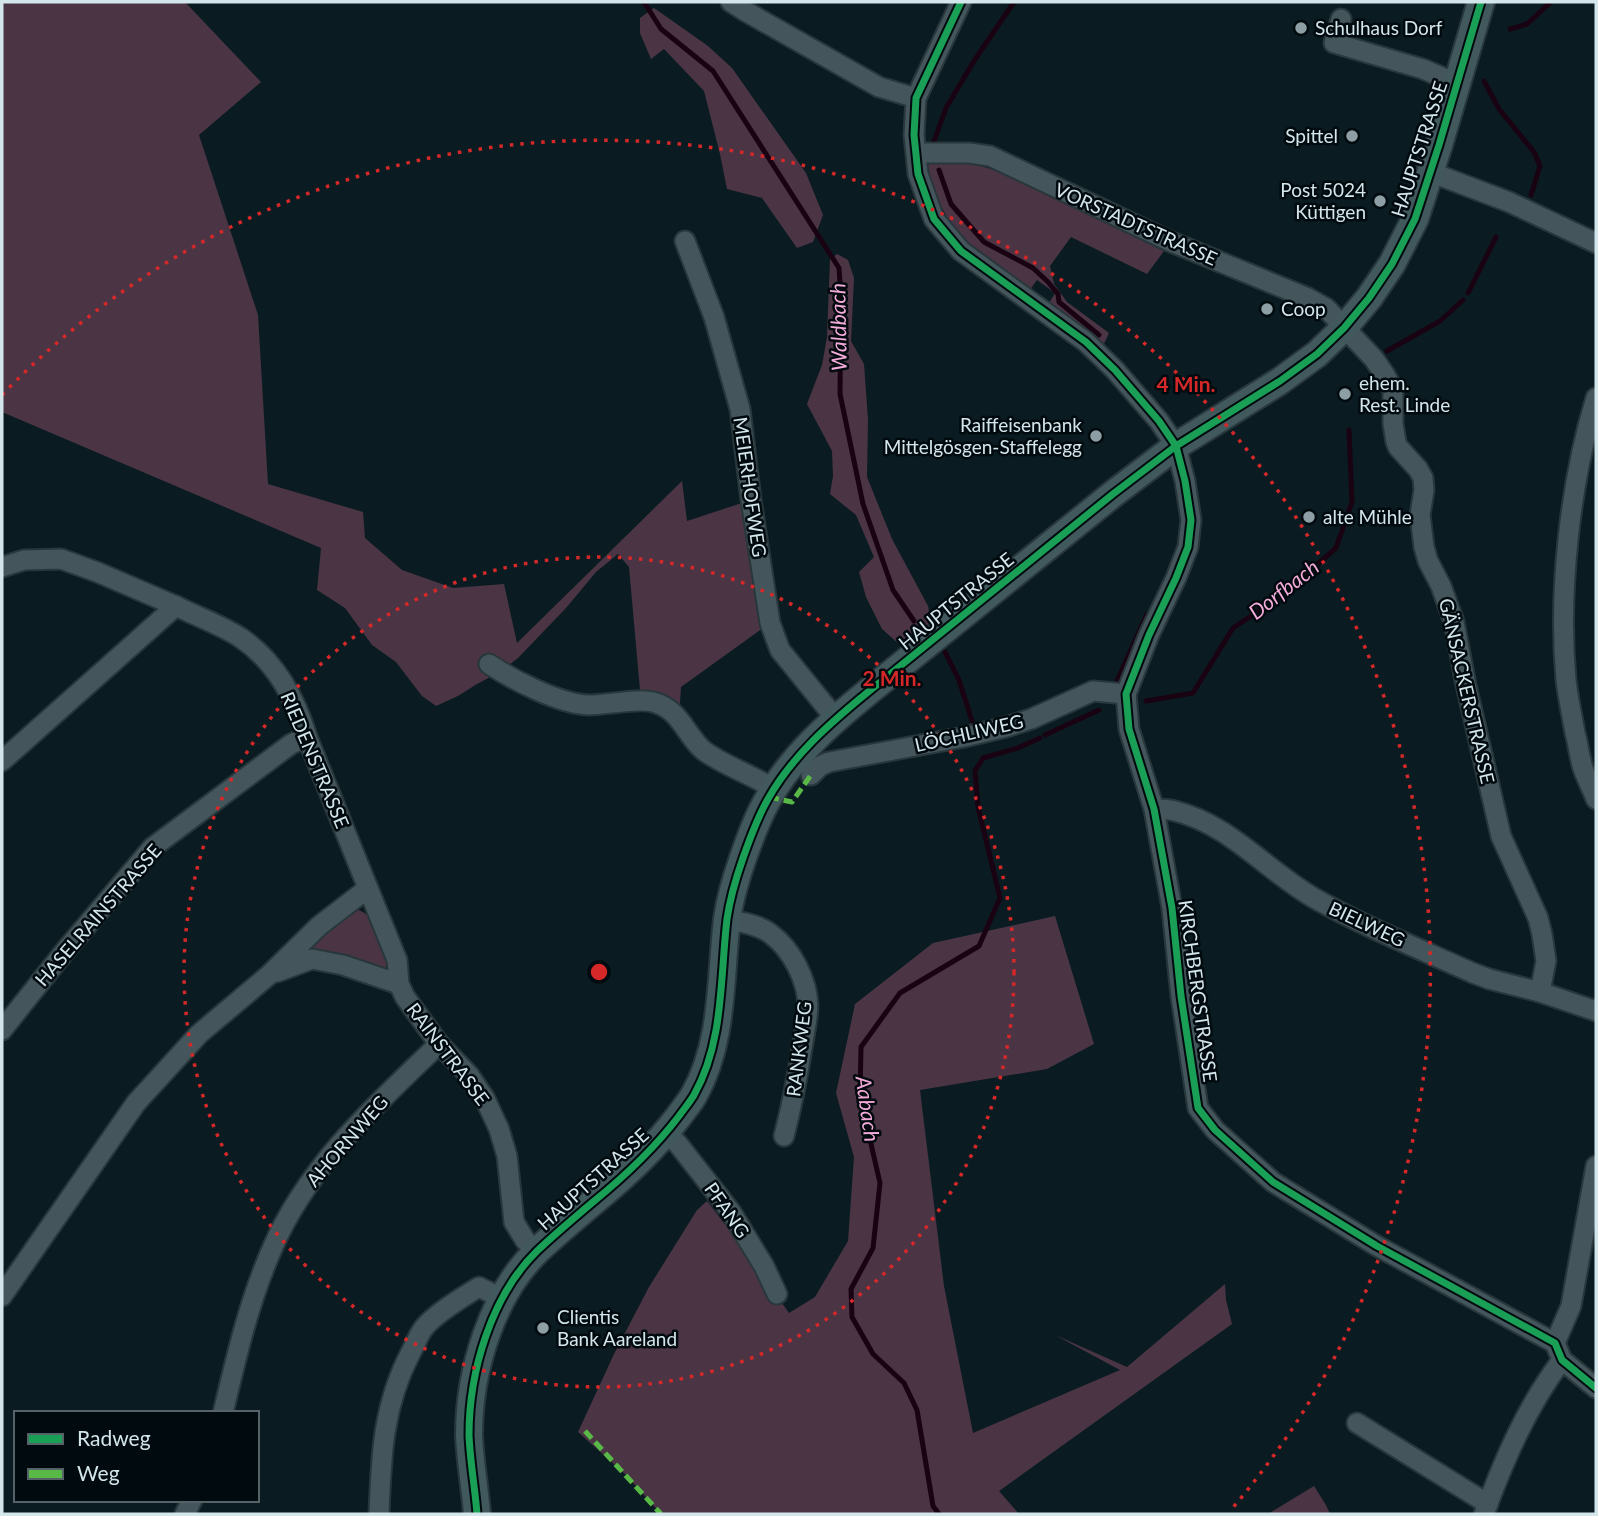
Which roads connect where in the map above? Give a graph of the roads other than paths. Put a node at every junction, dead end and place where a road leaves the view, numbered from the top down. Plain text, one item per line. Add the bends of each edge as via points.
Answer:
1 (731, 2) edge
2 (961, 2) edge
3 (1481, 2) edge
4 (1342, 19) dead end
5 (1458, 84) junction
6 (916, 98) junction
7 (917, 153) junction
8 (1430, 172) junction
9 (685, 240) dead end
10 (1596, 243) edge
11 (1344, 328) junction
12 (1596, 398) edge
13 (1176, 446) junction
14 (2, 567) edge
15 (176, 606) junction
16 (489, 664) dead end
17 (1126, 694) junction
18 (836, 719) junction
19 (307, 737) junction
20 (2, 761) edge
21 (811, 775) dead end
22 (774, 789) junction
23 (1596, 799) edge
24 (1154, 809) junction
25 (367, 889) junction
26 (727, 920) junction
27 (269, 975) junction
28 (399, 984) junction
29 (1540, 992) junction
30 (1596, 1011) edge
31 (2, 1030) edge
32 (439, 1044) junction
33 (666, 1133) junction
34 (784, 1136) dead end
35 (1596, 1166) edge
36 (537, 1252) junction
37 (777, 1294) dead end
38 (2, 1296) edge
39 (503, 1299) junction
40 (1559, 1351) junction
41 (1596, 1388) edge
42 (224, 1411) edge
43 (1357, 1423) dead end
44 (1486, 1509) edge
45 (379, 1514) edge
46 (477, 1514) edge

1 - 6 street via 879,87
2 - 6 street
3 - 5 street, HAUPTSTRASSE
4 - 5 street via 1334,43
5 - 8 street, HAUPTSTRASSE
6 - 7 street
7 - 11 street, VORSTADTSTRASSE via 990,156 1169,241 1308,298 1326,308
7 - 13 street via 918,174 934,219 961,251 1086,342 1127,382
8 - 10 street
8 - 11 street, HAUPTSTRASSE via 1415,219 1392,264
9 - 18 street, MEIERHOFWEG via 714,317 740,408 770,623 780,650
11 - 13 street, HAUPTSTRASSE via 1289,374
11 - 29 street, GÄNSACKERSTRASSE via 1374,359 1393,390 1396,442 1423,478 1420,515 1424,547 1454,622 1501,836 1542,934 1546,961
12 - 23 street via 1573,505 1564,634 1570,707 1582,766
13 - 17 street, KIRCHBERGSTRASSE via 1191,520 1188,547
13 - 18 street, HAUPTSTRASSE
14 - 15 street, RIEDENSTRASSE via 24,560 61,559
15 - 19 street, RIEDENSTRASSE via 240,638 271,664 292,698
15 - 20 street
16 - 22 street via 509,678 564,700 586,705 650,701 662,705 679,718 703,749
17 - 21 street, LÖCHLIWEG via 1093,691 1018,723 829,762
17 - 24 street, KIRCHBERGSTRASSE via 1129,729
18 - 22 street, HAUPTSTRASSE
19 - 25 street, RIEDENSTRASSE
19 - 31 street, HASELRAINSTRASSE via 291,744 153,846
22 - 26 street, HAUPTSTRASSE via 750,838
24 - 29 street, BIELWEG via 1173,810 1221,831 1312,897 1349,917 1473,974
24 - 40 street, KIRCHBERGSTRASSE via 1172,908 1194,1084 1199,1108 1215,1130 1273,1182
25 - 27 street, RAINSTRASSE via 319,926
25 - 28 street, RIEDENSTRASSE via 397,960
26 - 33 street, HAUPTSTRASSE via 719,1020 705,1071 694,1096
26 - 34 street, RANKWEG via 771,933 800,971 806,990 801,1056
27 - 28 street, RAINSTRASSE via 312,959
27 - 38 street, RAINSTRASSE via 199,1034 136,1102
28 - 32 street, RAINSTRASSE
29 - 30 street, BIELWEG
32 - 36 street, RAINSTRASSE via 469,1075 488,1104 507,1156 514,1222
32 - 42 street, AHORNWEG via 324,1161 302,1194 272,1247 255,1293
33 - 36 street, HAUPTSTRASSE
33 - 37 street, PFANG via 731,1212
35 - 40 street
36 - 39 street, HAUPTSTRASSE
39 - 45 street via 479,1287 424,1328 392,1397 384,1433
39 - 46 street, HAUPTSTRASSE via 477,1366 471,1411
40 - 41 street, KIRCHBERGSTRASSE
40 - 44 street via 1510,1448
43 - 44 street

